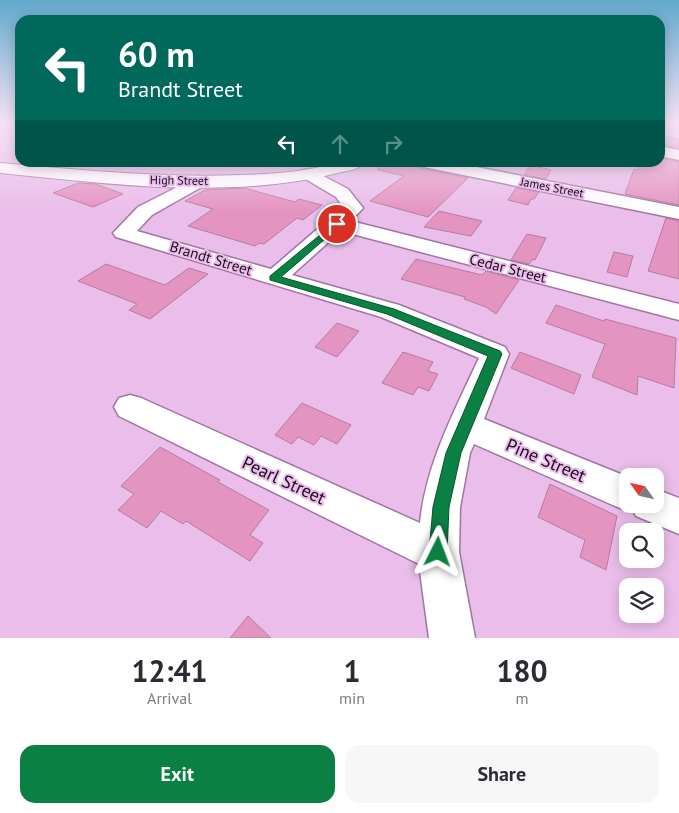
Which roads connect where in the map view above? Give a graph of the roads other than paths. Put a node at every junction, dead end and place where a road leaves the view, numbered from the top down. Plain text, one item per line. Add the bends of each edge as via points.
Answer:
1 (337, 167) edge
2 (449, 167) edge
3 (0, 168) edge
4 (310, 174) junction
5 (199, 181) junction
6 (679, 213) edge
7 (337, 224) junction
8 (274, 278) junction
9 (679, 312) edge
10 (130, 407) dead end
11 (465, 425) junction
12 (619, 490) edge
13 (664, 510) edge
14 (679, 516) edge
15 (438, 552) junction
16 (452, 638) edge

1 - 4 street, High Street
2 - 6 street, James Street
3 - 5 street, High Street via 145,180
4 - 5 street, High Street via 258,180
4 - 7 street via 342,192 353,208
5 - 8 street, Brandt Street via 146,211 124,233
7 - 8 street
7 - 9 street, Cedar Street
8 - 11 street, Brandt Street via 390,311 495,354
10 - 15 street, Pearl Street
11 - 12 street, Pine Street
11 - 15 street via 453,453 441,507
13 - 14 street
15 - 16 street

